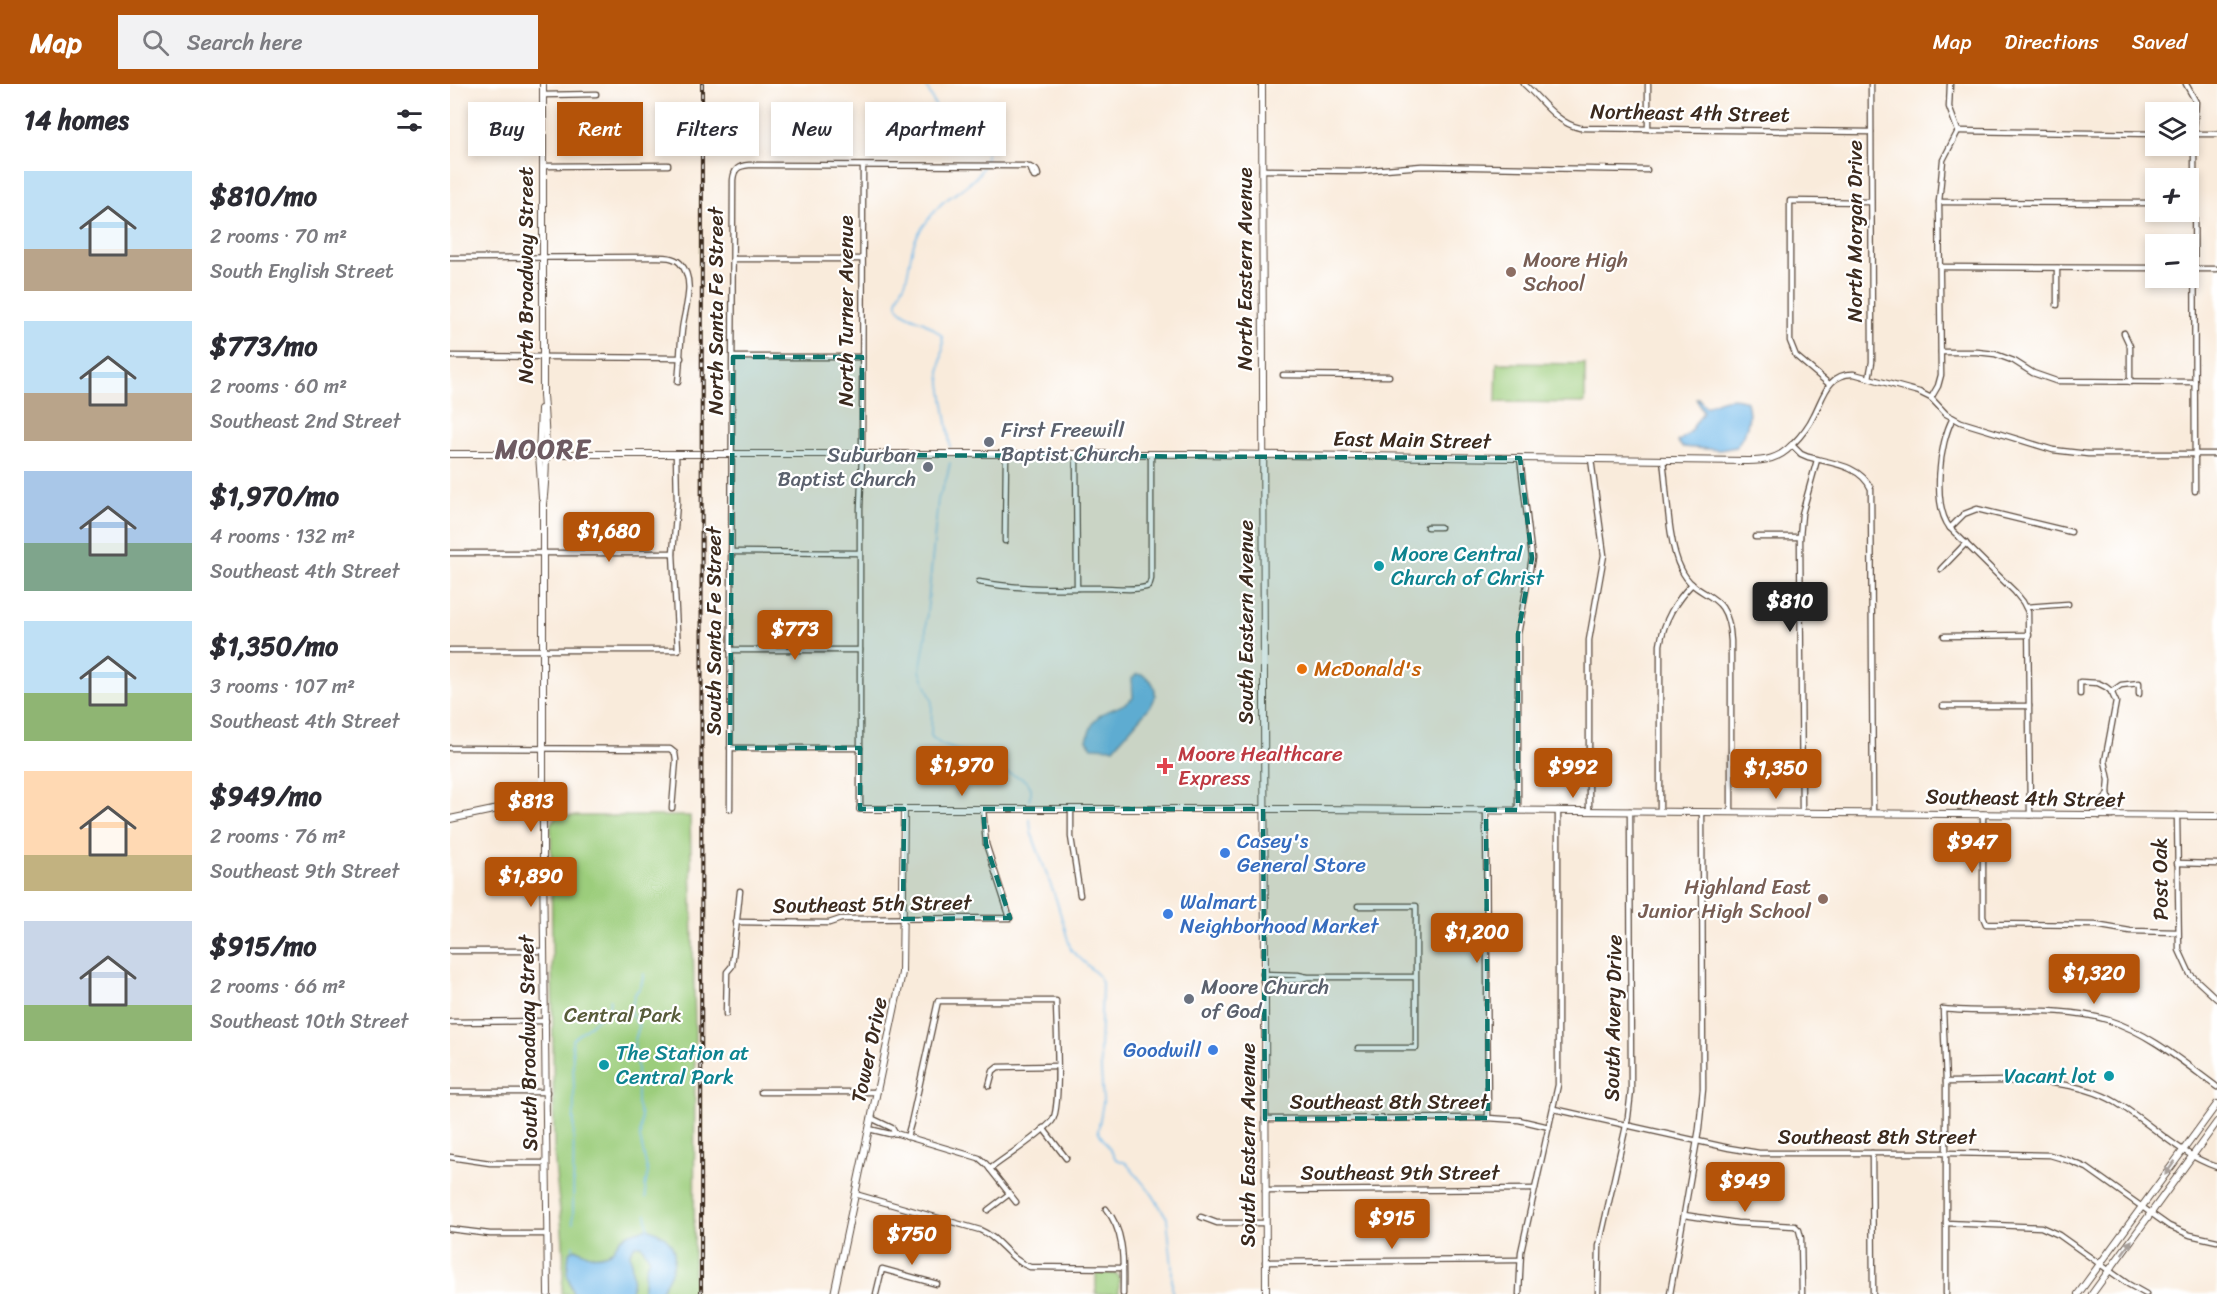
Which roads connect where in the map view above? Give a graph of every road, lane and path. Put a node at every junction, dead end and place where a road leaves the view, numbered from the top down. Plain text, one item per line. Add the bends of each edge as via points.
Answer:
1 (543, 84) edge
2 (1262, 84) edge
3 (1524, 84) edge
4 (1648, 84) edge
5 (1871, 84) edge
6 (1950, 84) edge
7 (2186, 84) edge
8 (596, 94) dead end
9 (543, 95) junction
10 (2196, 102) edge
11 (1648, 129) junction
12 (1958, 131) junction
13 (1871, 132) junction
14 (2145, 134) edge
15 (2199, 134) edge
16 (2217, 134) edge
17 (668, 165) dead end
18 (543, 166) junction
19 (863, 166) junction
20 (1030, 167) dead end
21 (1262, 170) junction
22 (1647, 170) dead end
23 (1871, 202) junction
24 (1939, 202) junction
25 (2145, 203) edge
26 (450, 258) edge
27 (543, 258) junction
28 (733, 259) junction
29 (862, 259) junction
30 (1940, 267) junction
31 (2057, 268) junction
32 (2145, 268) edge
33 (2199, 269) edge
34 (2217, 269) edge
35 (2192, 288) edge
36 (2057, 305) dead end
37 (2124, 333) dead end
38 (1941, 352) junction
39 (450, 356) edge
40 (542, 356) junction
41 (733, 357) junction
42 (862, 357) junction
43 (681, 358) junction
44 (1282, 375) dead end
45 (1389, 376) dead end
46 (1869, 378) junction
47 (678, 382) dead end
48 (2130, 382) junction
49 (2195, 382) junction
50 (1829, 384) junction
51 (1931, 398) junction
52 (1953, 418) junction
53 (1792, 445) junction
54 (450, 454) edge
55 (542, 454) junction
56 (2195, 454) junction
57 (2217, 454) edge
58 (676, 455) junction
59 (733, 455) junction
60 (862, 455) junction
61 (1006, 455) junction
62 (1076, 455) junction
63 (1151, 455) junction
64 (1262, 455) junction
65 (1520, 458) junction
66 (1591, 459) junction
67 (1663, 460) junction
68 (1817, 460) junction
69 (2195, 491) dead end
70 (1427, 527) dead end
71 (1440, 527) dead end
72 (1950, 528) junction
73 (2071, 532) dead end
74 (1755, 537) dead end
75 (1800, 537) junction
76 (1005, 541) dead end
77 (1966, 543) junction
78 (543, 552) junction
79 (731, 552) junction
80 (450, 553) edge
81 (674, 553) junction
82 (860, 553) junction
83 (1941, 569) dead end
84 (979, 582) dead end
85 (1692, 584) junction
86 (1077, 588) junction
87 (2068, 604) dead end
88 (2026, 607) junction
89 (2029, 635) junction
90 (1944, 636) dead end
91 (450, 650) edge
92 (543, 650) junction
93 (730, 650) junction
94 (860, 650) junction
95 (2111, 692) junction
96 (2080, 694) dead end
97 (2139, 694) dead end
98 (1943, 706) dead end
99 (2029, 706) junction
100 (450, 748) edge
101 (543, 748) junction
102 (730, 748) junction
103 (860, 748) junction
104 (2108, 794) junction
105 (543, 808) junction
106 (672, 808) dead end
107 (730, 808) dead end
108 (860, 809) joint
109 (904, 809) junction
110 (983, 809) junction
111 (1071, 809) junction
112 (1263, 809) junction
113 (1486, 810) junction
114 (1518, 810) junction
115 (1558, 810) junction
116 (1589, 811) junction
117 (1630, 811) junction
118 (1660, 811) junction
119 (1702, 812) junction
120 (1731, 812) junction
121 (1802, 812) junction
122 (1873, 813) junction
123 (1983, 814) junction
124 (2030, 815) junction
125 (2177, 815) junction
126 (2100, 816) junction
127 (2112, 816) junction
128 (2217, 816) edge
129 (450, 819) edge
130 (2177, 863) junction
131 (2217, 864) edge
132 (740, 891) dead end
133 (1080, 895) dead end
134 (1358, 906) dead end
135 (903, 920) junction
136 (736, 922) junction
137 (2178, 932) junction
138 (450, 951) edge
139 (544, 951) junction
140 (1415, 976) junction
141 (1263, 978) junction
142 (2217, 999) edge
143 (726, 1014) dead end
144 (546, 1021) junction
145 (450, 1022) edge
146 (1358, 1048) dead end
147 (1057, 1066) junction
148 (1946, 1082) junction
149 (989, 1086) dead end
150 (2217, 1087) edge
151 (450, 1092) edge
152 (547, 1092) junction
153 (761, 1092) dead end
154 (877, 1092) junction
155 (2217, 1104) edge
156 (1554, 1109) junction
157 (871, 1118) junction
158 (1488, 1118) junction
159 (1265, 1119) junction
160 (2217, 1122) edge
161 (1626, 1125) junction
162 (1549, 1127) junction
163 (1043, 1128) junction
164 (869, 1129) junction
165 (895, 1133) junction
166 (907, 1137) junction
167 (1696, 1141) junction
168 (2183, 1150) junction
169 (1872, 1153) junction
170 (1946, 1153) junction
171 (2193, 1156) junction
172 (450, 1157) edge
173 (1066, 1158) dead end
174 (546, 1163) junction
175 (2217, 1167) edge
176 (990, 1169) junction
177 (1535, 1189) junction
178 (1265, 1191) junction
179 (855, 1194) junction
180 (1009, 1194) junction
181 (1016, 1202) dead end
182 (2142, 1207) junction
183 (1106, 1209) dead end
184 (988, 1210) dead end
185 (2150, 1214) junction
186 (1684, 1215) junction
187 (1201, 1217) dead end
188 (1265, 1223) junction
189 (1946, 1223) junction
190 (450, 1228) edge
191 (547, 1234) junction
192 (2217, 1241) edge
193 (1520, 1260) junction
194 (1265, 1262) junction
195 (2100, 1264) junction
196 (1122, 1268) junction
197 (2109, 1271) junction
198 (937, 1284) dead end
199 (548, 1294) edge
200 (834, 1294) edge
201 (876, 1294) edge
202 (1123, 1294) edge
203 (1266, 1294) edge
204 (1519, 1294) edge
205 (1598, 1294) edge
206 (1670, 1294) edge
207 (1802, 1294) edge
208 (1873, 1294) edge
209 (1946, 1294) edge
210 (2078, 1294) edge
211 (2092, 1294) edge
212 (2146, 1294) edge

1 - 9 main road, North Broadway Street
2 - 21 main road, North Eastern Avenue
3 - 11 street, Northeast 4th Street via 1568,125 1586,129
4 - 11 street
5 - 13 street, North Morgan Drive
6 - 12 street via 1949,107
7 - 10 street
8 - 9 street
9 - 18 main road, North Broadway Street
11 - 13 street, Northeast 4th Street
12 - 14 street
12 - 24 street via 1943,160
13 - 23 street, North Morgan Drive
15 - 16 street
17 - 18 street
18 - 27 main road, North Broadway Street
19 - 20 street
19 - 28 street, North Santa Fe Street via 736,168
19 - 29 street, North Turner Avenue
21 - 22 street via 1360,171 1422,166
21 - 64 main road, North Eastern Avenue
23 - 46 street, North Morgan Drive
23 - 50 street via 1790,201 1790,341 1796,356
24 - 25 street
24 - 30 street
26 - 27 street
27 - 40 main road, North Broadway Street
27 - 43 street via 660,257 680,263 687,277 688,303
28 - 29 street
28 - 41 street, North Santa Fe Street
29 - 42 street, North Turner Avenue
30 - 31 street
30 - 38 street
31 - 32 street
31 - 36 street
33 - 34 street
35 - 49 street
37 - 48 street via 2130,346
38 - 48 street via 1995,354 2056,381
38 - 51 street via 1940,380
39 - 40 street
40 - 43 street
40 - 55 main road, North Broadway Street
41 - 42 street
41 - 59 street, North Santa Fe Street
42 - 60 street, North Turner Avenue
43 - 47 street
44 - 45 street
46 - 50 street via 1850,374
46 - 51 street
48 - 49 street
49 - 56 street
50 - 53 street, East Main Street via 1808,425
51 - 52 street
52 - 56 street via 2060,452
52 - 72 street via 1945,433 1940,460 1942,512
53 - 67 main road, East Main Street via 1767,460
53 - 68 street via 1801,454
54 - 55 main road, East Main Street
55 - 58 main road, East Main Street
55 - 78 main road, South Broadway Street via 546,483
56 - 57 street
56 - 69 street
58 - 59 main road, East Main Street
58 - 81 street
59 - 60 main road, East Main Street
59 - 79 street, South Santa Fe Street
60 - 61 main road, East Main Street
60 - 82 street, North Turner Avenue
61 - 62 main road, East Main Street
61 - 76 street
62 - 63 main road, East Main Street
62 - 86 street
63 - 64 main road, East Main Street
63 - 86 street via 1149,586
64 - 65 main road, East Main Street
64 - 112 main road, South Eastern Avenue
65 - 66 main road, East Main Street
65 - 114 street via 1532,558 1518,634
66 - 67 main road, East Main Street
66 - 116 street via 1604,555 1589,640
67 - 85 street via 1676,555 1681,571
68 - 75 street via 1802,514
68 - 122 street via 1856,471 1871,489
70 - 71 street
72 - 73 street via 1968,511 1977,509
72 - 77 street
74 - 75 street
75 - 121 street
77 - 83 street
77 - 88 street
78 - 80 street
78 - 81 street
78 - 92 main road, South Broadway Street
79 - 82 street
79 - 93 street, South Santa Fe Street
81 - 92 street via 678,650
82 - 94 street, North Turner Avenue
84 - 86 street
85 - 118 street via 1670,613 1660,645
85 - 120 street via 1719,603 1730,630
87 - 88 street
88 - 89 street
89 - 90 street
89 - 99 street
91 - 92 street
92 - 101 main road, South Broadway Street
93 - 94 street
93 - 102 street, South Santa Fe Street
94 - 103 street, North Turner Avenue
95 - 96 street via 2098,683 2080,682
95 - 97 street via 2121,685 2139,683
95 - 104 street via 2116,708 2105,755
98 - 99 street
99 - 124 street
100 - 101 street
101 - 105 main road, South Broadway Street
101 - 106 street via 670,748 676,760
102 - 103 street
102 - 107 street, South Santa Fe Street
103 - 108 street, North Turner Avenue
104 - 126 street
104 - 127 street
105 - 129 main road via 498,809
105 - 139 main road, South Broadway Street
108 - 109 main road, Southeast 4th Street
109 - 110 main road, Southeast 4th Street
109 - 135 main road, Tower Drive
110 - 111 main road, Southeast 4th Street
110 - 135 street, Southeast 5th Street via 986,844 1010,918
111 - 112 main road, Southeast 4th Street
111 - 133 street via 1072,851
112 - 113 main road, Southeast 4th Street
112 - 141 main road, South Eastern Avenue
113 - 114 main road, Southeast 4th Street
113 - 158 street
114 - 115 main road, Southeast 4th Street
115 - 116 main road, Southeast 4th Street
115 - 156 street via 1558,1085
116 - 117 main road, Southeast 4th Street
117 - 118 main road, Southeast 4th Street
117 - 161 street, South Avery Drive via 1631,1091
118 - 119 main road, Southeast 4th Street
119 - 120 main road, Southeast 4th Street
119 - 167 street via 1703,1089
120 - 121 main road, Southeast 4th Street
121 - 122 main road, Southeast 4th Street
122 - 123 main road, Southeast 4th Street
123 - 124 main road, Southeast 4th Street
123 - 137 street via 1986,924 2101,925 2130,931
124 - 126 main road, Southeast 4th Street
125 - 127 main road, Southeast 4th Street
125 - 128 main road, Southeast 4th Street
125 - 130 street, Post Oak
126 - 127 main road, Southeast 4th Street
130 - 131 street
130 - 137 street, Post Oak
132 - 136 street
134 - 140 street via 1416,906
135 - 136 street, Southeast 5th Street
135 - 154 main road, Tower Drive via 902,973
136 - 143 street via 732,966 727,972
137 - 142 street, Post Oak via 2185,967
138 - 139 street
139 - 144 main road, South Broadway Street
140 - 141 street
140 - 146 street via 1416,1048
141 - 159 main road, South Eastern Avenue
144 - 145 street
144 - 152 main road, South Broadway Street
147 - 149 street via 998,1067
147 - 163 street via 1056,1113
147 - 166 street via 1056,1001 938,1001
148 - 150 street via 1943,1010 2059,1012 2108,1020 2145,1036
148 - 168 street via 2058,1084 2090,1090 2115,1102
148 - 170 street
151 - 152 street
152 - 174 main road, South Broadway Street
153 - 154 street
154 - 157 main road, Tower Drive
155 - 168 main road
156 - 161 street, Southeast 8th Street
156 - 162 street
157 - 164 main road, Tower Drive
157 - 165 street
158 - 159 street, Southeast 8th Street
158 - 162 street, Southeast 8th Street
159 - 178 main road, South Eastern Avenue
160 - 171 main road
161 - 167 street, Southeast 8th Street
161 - 205 street, South Avery Drive via 1599,1246
162 - 177 street
163 - 173 street
163 - 176 street
164 - 165 street
164 - 179 main road, Tower Drive
165 - 166 street
166 - 176 street via 974,1156
167 - 169 street, Southeast 8th Street via 1772,1154
167 - 186 street
168 - 171 street
168 -> 182 main road
169 - 170 street, Southeast 8th Street
169 - 208 street
170 - 182 street, Southeast 8th Street via 2040,1154 2062,1158 2087,1168
170 - 189 street
171 - 175 street
171 - 185 main road
172 - 174 street via 490,1163
174 - 191 main road, South Broadway Street
176 - 180 street
177 - 178 street, Southeast 9th Street
177 - 193 street
178 - 188 main road, South Eastern Avenue
179 - 196 street via 980,1230 991,1235 1016,1261 1030,1267
179 - 200 main road, Tower Drive
180 - 181 street
180 - 184 street
182 - 185 street, Southeast 8th Street
182 - 195 main road
183 - 196 street via 1119,1228
185 - 192 street, Southeast 8th Street via 2184,1234
197 -> 185 main road
186 - 206 street
186 - 207 street via 1798,1228 1802,1238
187 - 188 street via 1217,1223
188 - 194 main road, South Eastern Avenue
189 - 195 street via 2041,1227
189 - 209 street
190 - 191 street via 490,1234
191 - 199 main road, South Broadway Street
193 - 194 street
193 - 204 street
194 - 203 main road, South Eastern Avenue
195 - 197 street
195 - 210 main road
196 - 202 street
197 - 211 main road
197 - 212 street
198 - 201 street via 882,1269

